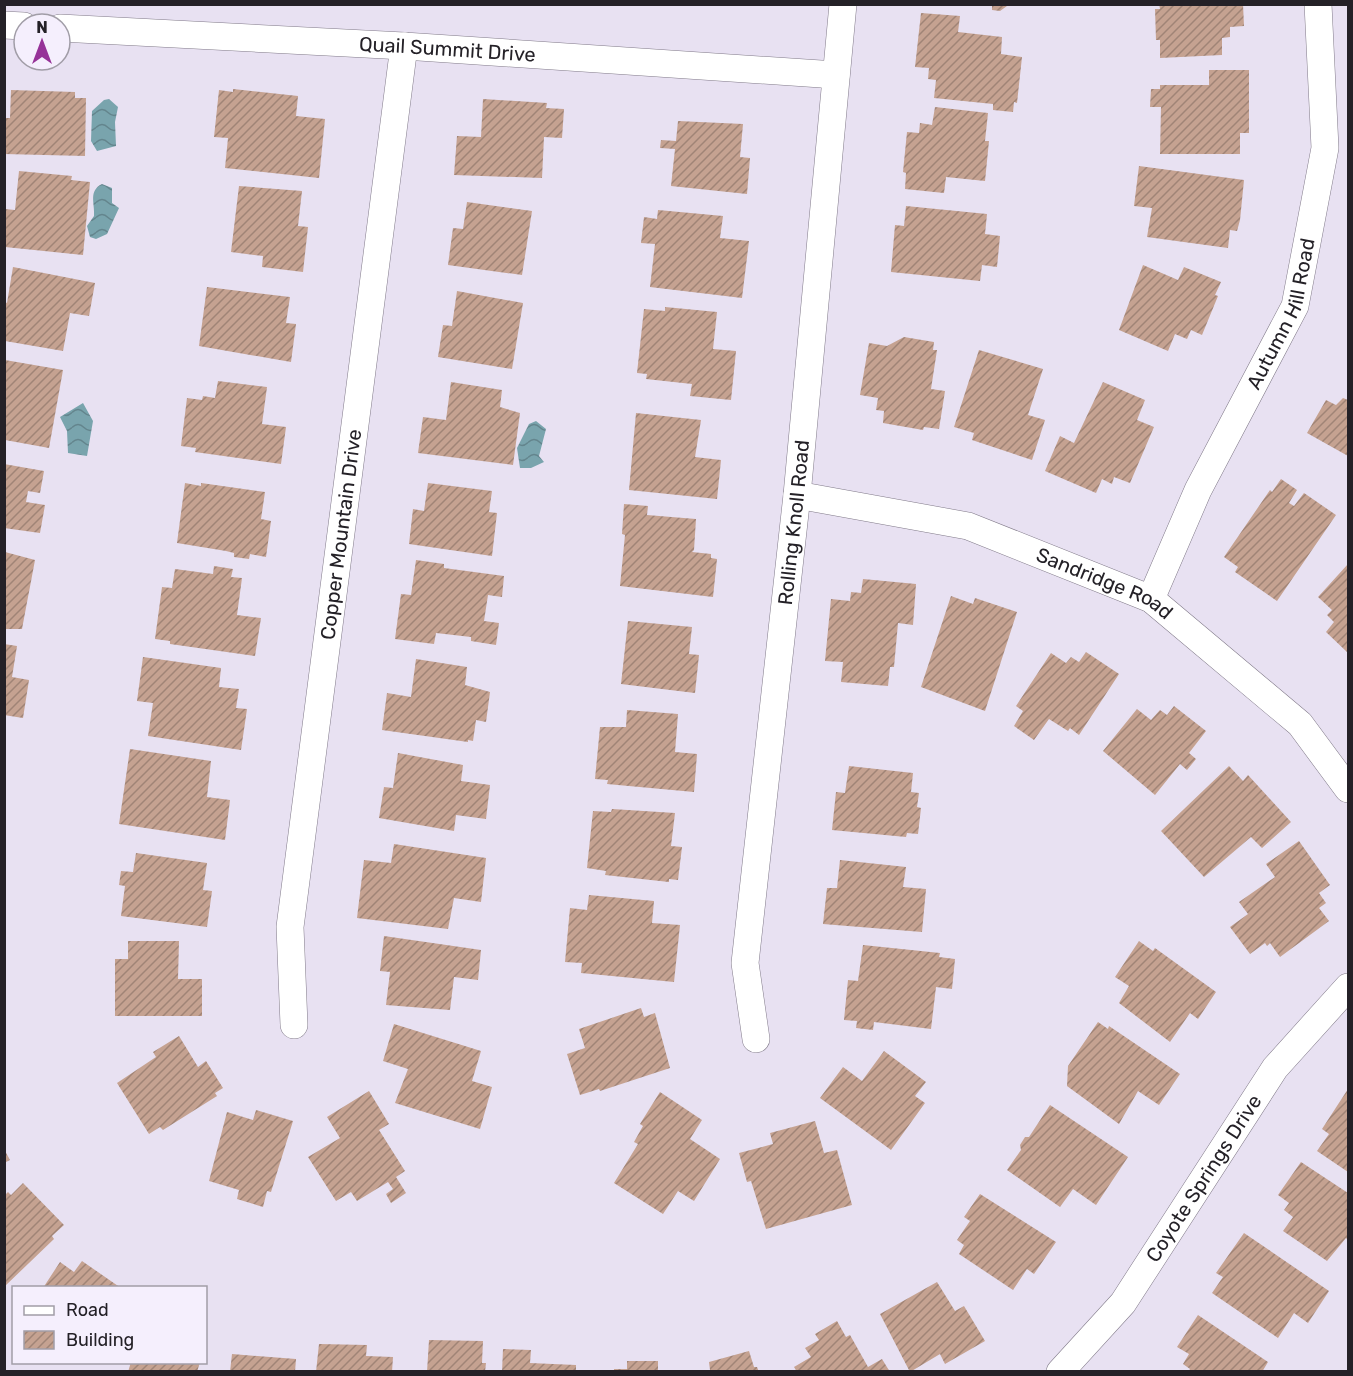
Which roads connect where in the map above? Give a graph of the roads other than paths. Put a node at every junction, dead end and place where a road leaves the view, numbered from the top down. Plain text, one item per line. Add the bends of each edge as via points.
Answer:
1 (843, 4) edge
2 (1318, 4) edge
3 (72, 29) edge
4 (404, 46) junction
5 (836, 75) junction
6 (796, 495) junction
7 (1151, 599) junction
8 (1348, 789) edge
9 (1348, 987) edge
10 (294, 1025) dead end
11 (756, 1039) dead end
12 (1060, 1371) edge

1 - 5 street, Rolling Knoll Road
2 - 7 street, Autumn Hill Road via 1325,148 1295,306 1198,490
3 - 4 street, Quail Summit Drive
4 - 5 street, Quail Summit Drive
4 - 10 street, Copper Mountain Drive via 290,927
5 - 6 street, Rolling Knoll Road
6 - 7 street, Sandridge Road via 968,526
6 - 11 street, Rolling Knoll Road via 745,963
7 - 8 street, Sandridge Road via 1300,724
9 - 12 street, Coyote Springs Drive via 1275,1068 1123,1302

